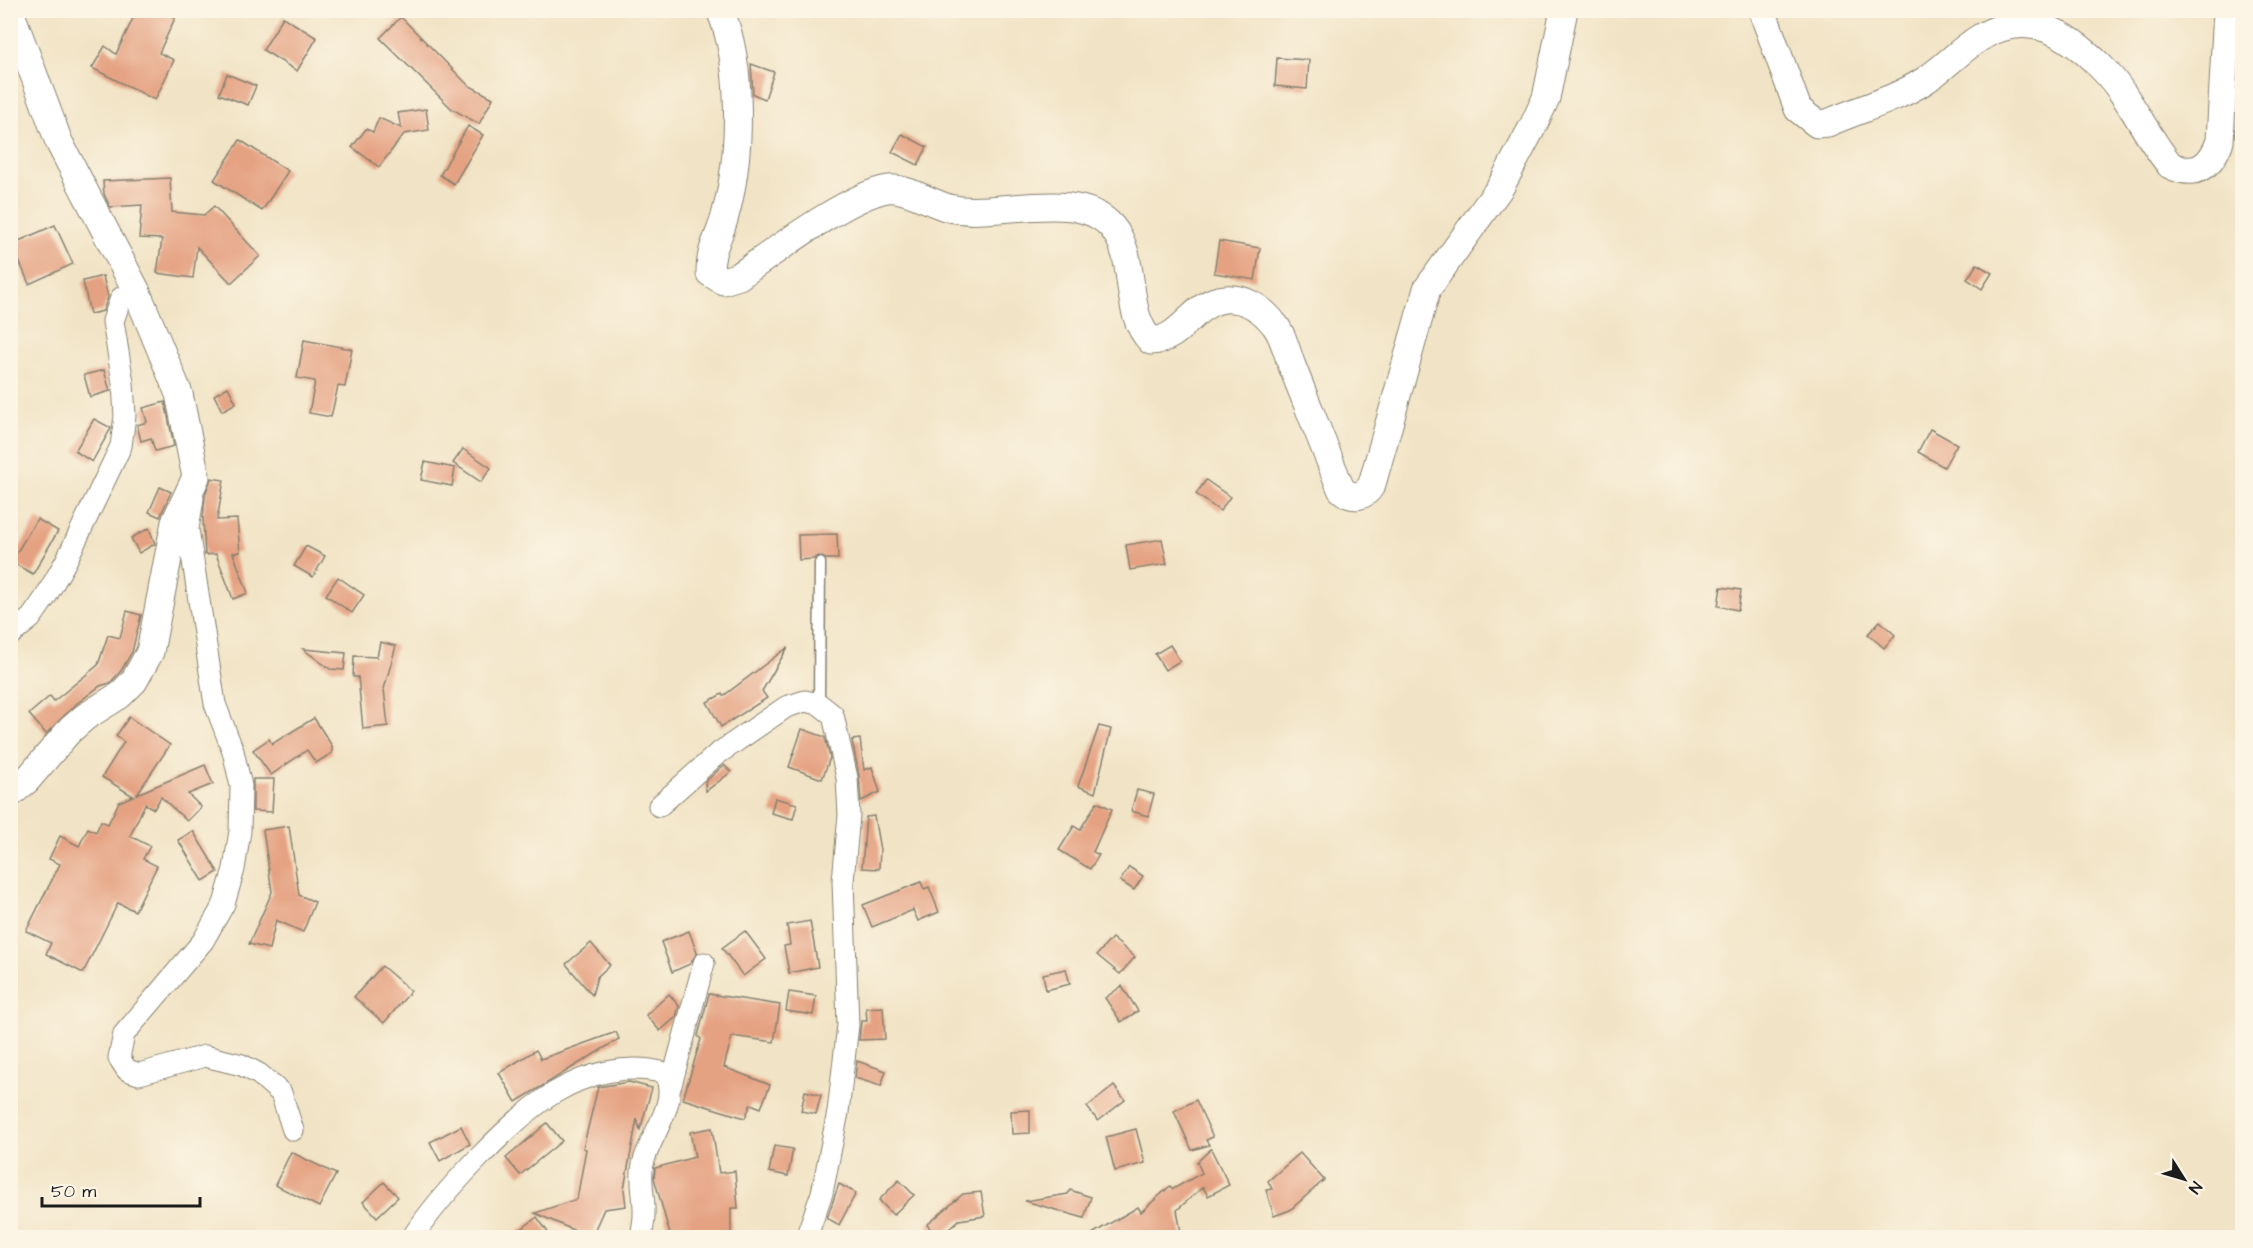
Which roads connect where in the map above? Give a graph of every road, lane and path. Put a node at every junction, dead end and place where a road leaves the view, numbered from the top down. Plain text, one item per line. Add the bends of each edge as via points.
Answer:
1 (720, 10) edge
2 (1564, 10) edge
3 (1762, 10) edge
4 (2227, 10) edge
5 (10, 11) edge
6 (136, 290) junction
7 (196, 477) junction
8 (820, 563) dead end
9 (10, 634) edge
10 (819, 704) junction
11 (10, 794) edge
12 (659, 806) dead end
13 (704, 963) dead end
14 (671, 1085) junction
15 (293, 1130) dead end
16 (412, 1238) edge
17 (640, 1238) edge
18 (806, 1238) edge

1 - 2 street via 736,66 736,122 732,186 725,218 710,255 710,273 723,281 739,276 827,218 891,188 950,208 1067,206 1095,214 1112,226 1124,245 1140,330 1151,341 1163,341 1173,335 1216,301 1235,298 1250,303 1275,325 1341,489 1360,496 1372,484 1427,289 1501,186 1538,116 1546,98
3 - 4 street via 1798,109 1817,124 1905,92 1978,39 2000,28 2016,23 2036,24 2060,34 2103,68 2170,165 2194,172 2206,167 2220,141
5 - 6 street via 59,142
6 - 7 street via 179,394
6 - 9 street via 121,298 113,321 125,405 121,446 45,598 31,618
7 - 11 street via 175,522 150,652 134,681 69,731
7 - 15 street via 188,530 215,704 241,786 240,831 224,904 203,941 124,1034 119,1058 128,1070 139,1074 205,1056 242,1065 281,1093
8 - 10 lane
10 - 12 street via 805,701 786,707 759,724 716,755
10 - 18 street via 833,715 847,778 849,814 843,881 848,1025 836,1124 822,1193
13 - 14 street
14 - 16 street via 665,1073 620,1069 554,1093 489,1148 425,1218
14 - 17 street via 664,1114 644,1161

